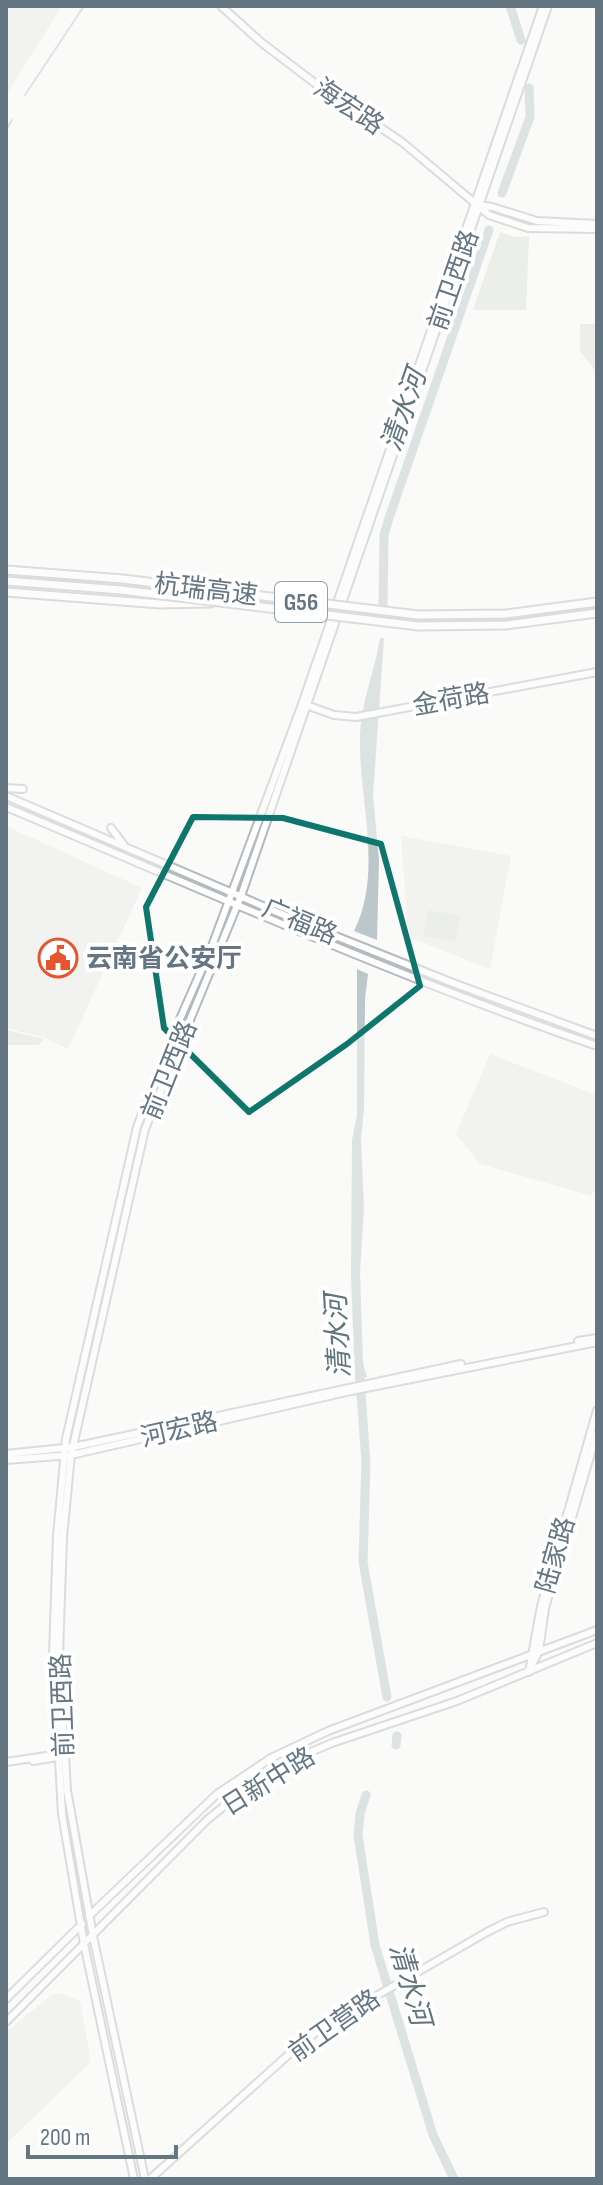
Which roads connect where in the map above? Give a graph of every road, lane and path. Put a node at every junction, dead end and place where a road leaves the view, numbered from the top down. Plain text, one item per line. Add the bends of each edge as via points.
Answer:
1 (221, 6) edge
2 (545, 6) edge
3 (476, 204) junction
4 (597, 226) edge
5 (6, 570) edge
6 (6, 581) edge
7 (6, 592) edge
8 (597, 602) edge
9 (231, 604) junction
10 (597, 613) edge
11 (597, 672) edge
12 (306, 705) junction
13 (6, 788) edge
14 (23, 789) dead end
15 (6, 796) edge
16 (6, 807) edge
17 (111, 828) dead end
18 (127, 848) junction
19 (232, 892) junction
20 (241, 896) junction
21 (228, 901) junction
22 (237, 905) junction
23 (597, 1036) edge
24 (597, 1046) edge
25 (597, 1340) edge
26 (597, 1410) edge
27 (597, 1433) edge
28 (68, 1451) junction
29 (6, 1454) edge
30 (6, 1460) edge
31 (597, 1630) edge
32 (597, 1643) edge
33 (539, 1651) junction
34 (530, 1655) junction
35 (529, 1672) junction
36 (59, 1755) junction
37 (6, 1764) edge
38 (122, 1885) junction
39 (133, 1895) junction
40 (544, 1912) dead end
41 (89, 1916) junction
42 (82, 1924) junction
43 (93, 1936) junction
44 (84, 1944) junction
45 (39, 1967) junction
46 (50, 1978) junction
47 (6, 1999) edge
48 (6, 2022) edge
49 (134, 2179) edge
50 (148, 2179) edge

1 - 3 main road, 海宏路 via 262,43 402,142
2 - 3 main road, 前卫西路
3 - 4 main road, 海宏路 via 537,221
3 - 12 main road, 前卫西路
3 - 19 main road, 前卫西路
5 - 8 highway, 杭瑞高速 / G56, bridge via 403,614 506,614
6 - 9 highway, 杭瑞高速 / G56, bridge
7 - 9 highway, bridge via 153,604
9 - 10 highway, 杭瑞高速 / G56, bridge via 440,627
11 - 12 main road, 金荷路 via 356,717
12 - 20 main road, 前卫西路
13 - 14 main road
15 - 18 main road, 广福路
16 - 21 main road, 广福路
17 - 18 main road
18 - 19 main road, 广福路
19 - 20 main road, 广福路
19 - 21 main road, 前卫西路
20 - 22 main road, 前卫西路
20 - 23 main road, 广福路
21 - 22 main road, 广福路
21 - 28 main road, 前卫西路 via 137,1127 87,1342
22 - 24 main road, 广福路 via 448,992
22 - 28 main road, 前卫西路 via 145,1129
25 - 28 main road, 河宏路
26 - 34 main road, 陆家路
27 - 33 main road, 陆家路 via 545,1608
28 - 29 main road, 河宏路
28 - 30 main road, 河宏路
28 - 36 main road, 前卫西路
31 - 33 main road, 日新中路
32 - 35 main road, 日新中路
33 - 34 main road, 日新中路
33 - 35 main road, 陆家路
34 - 35 main road, 陆家路
34 - 38 main road, 日新中路 via 328,1731 271,1758 217,1794
35 - 39 main road, 日新中路 via 332,1743 277,1769 207,1820
36 - 37 main road
36 - 41 main road, 前卫西路
36 - 42 main road, 前卫西路 via 62,1814
38 - 39 main road via 123,1896
38 - 41 main road, 日新中路
39 - 43 main road, 日新中路
40 - 50 main road, 前卫营路 via 507,1922 335,2018
41 - 42 main road, 日新中路
41 - 43 main road, 前卫西路
42 - 44 main road, 前卫西路
42 - 45 main road, 日新中路
43 - 44 main road, 日新中路
43 - 50 main road, 前卫西路
44 - 46 main road, 日新中路
44 - 49 main road, 前卫西路
45 - 46 main road via 51,1966
45 - 47 main road, 日新中路
46 - 48 main road, 日新中路

